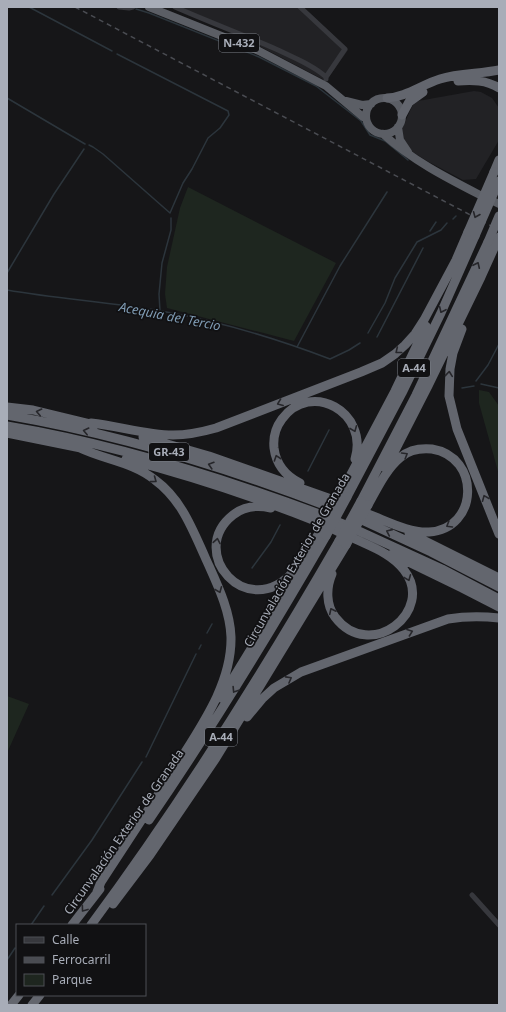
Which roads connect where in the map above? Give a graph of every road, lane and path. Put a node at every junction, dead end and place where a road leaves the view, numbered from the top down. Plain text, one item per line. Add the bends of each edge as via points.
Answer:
1 (118, 7) edge
2 (133, 7) edge
3 (149, 7) edge
4 (175, 7) edge
5 (300, 7) edge
6 (499, 70) edge
7 (326, 77) junction
8 (326, 86) junction
9 (499, 88) edge
10 (387, 98) junction
11 (344, 101) junction
12 (371, 104) junction
13 (402, 115) junction
14 (366, 118) junction
15 (398, 128) junction
16 (383, 134) junction
17 (409, 154) junction
18 (499, 160) edge
19 (499, 181) edge
20 (480, 195) dead end
21 (499, 216) edge
22 (472, 234) junction
23 (494, 242) edge
24 (456, 260) junction
25 (481, 277) junction
26 (7, 407) edge
27 (7, 415) edge
28 (91, 423) junction
29 (7, 426) edge
30 (7, 433) edge
31 (80, 448) junction
32 (348, 480) junction
33 (379, 484) junction
34 (315, 493) junction
35 (346, 505) junction
36 (365, 510) junction
37 (291, 511) junction
38 (389, 522) junction
39 (340, 532) junction
40 (322, 534) junction
41 (499, 534) edge
42 (368, 545) junction
43 (308, 554) junction
44 (338, 559) junction
45 (499, 578) edge
46 (499, 587) edge
47 (499, 599) edge
48 (499, 607) edge
49 (499, 618) edge
50 (200, 728) junction
51 (216, 758) junction
52 (97, 892) junction
53 (472, 895) dead end
54 (73, 924) edge
55 (92, 924) edge
56 (98, 924) edge
57 (499, 925) edge
58 (18, 996) edge
59 (39, 996) edge
60 (11, 1005) edge
61 (32, 1005) edge

1 - 2 street
3 - 8 highway, N-432 via 259,51
4 - 7 street via 297,59
5 - 7 street via 345,49
6 - 10 highway via 446,78 405,95
7 - 8 street
8 - 11 highway, N-432
9 - 13 highway via 477,80 443,84 414,97 408,102
10 - 12 highway, N-432 via 380,98
10 - 13 highway via 396,102 402,110
11 - 12 highway, N-432 via 352,104
11 - 14 highway, N-432
12 - 14 highway
13 - 15 highway
14 - 16 highway, N-432 via 372,129
15 - 16 highway
15 - 17 highway, N-432 via 400,140
16 - 17 highway, N-432
17 - 20 highway, N-432 via 445,178
18 -> 22 highway, bridge
19 - 22 highway, Circunvalación Exterior de Granada / A-44, bridge
21 - 23 highway, Circunvalación Exterior de Granada / A-44, bridge
22 - 24 highway
22 -> 35 highway, Circunvalación Exterior de Granada / A-44 via 441,313
23 - 25 highway
36 -> 23 highway, Circunvalación Exterior de Granada / A-44 via 419,388
24 -> 28 highway via 415,334 406,345 382,363 216,428 187,435 158,434
24 - 32 highway via 395,391
25 - 33 highway
41 -> 25 highway via 457,429 449,396 453,353
28 -> 26 highway
34 -> 27 highway, GR-43 via 329,502 155,448
28 - 34 highway via 209,456
29 - 37 highway, GR-43 via 77,440 171,464 264,493 320,519
30 - 31 highway
31 - 37 highway via 154,466
31 -> 50 highway via 129,465 165,488 189,522 221,593 231,635 230,660 220,690
34 -> 32 highway via 289,476 275,454 274,437 280,422 290,410 299,406 327,403 350,419 358,443
32 - 35 highway
33 - 36 highway
33 -> 38 highway via 402,456 418,449 438,450 453,458 467,481 468,498 465,506 455,522 446,527 429,532
35 - 40 highway, Circunvalación Exterior de Granada / A-44, bridge
36 - 38 highway
36 - 39 highway, Circunvalación Exterior de Granada / A-44, bridge
46 -> 36 highway via 431,552
43 -> 37 highway via 286,579 262,590 245,588 237,584 223,572 219,564 216,549 219,532 236,512 253,506
38 - 45 highway
39 - 44 highway
39 - 55 highway, Circunvalación Exterior de Granada / A-44 via 281,640 217,742
40 - 43 highway
40 -> 52 highway, Circunvalación Exterior de Granada / A-44 via 278,619 235,691 138,836
42 -> 44 highway via 397,563 404,570 411,585 408,611 399,623 387,632 366,636 356,634 347,629 333,614 328,588
42 - 47 highway via 357,535 442,569
42 - 48 highway via 378,547 423,568
43 - 50 highway via 246,659
44 - 51 highway
51 -> 49 highway via 262,699 274,688 301,672 448,619 467,616
50 - 52 highway
51 - 56 highway via 150,855
52 -> 54 highway, Circunvalación Exterior de Granada / A-44
53 - 57 street
58 - 60 highway
59 - 61 highway

